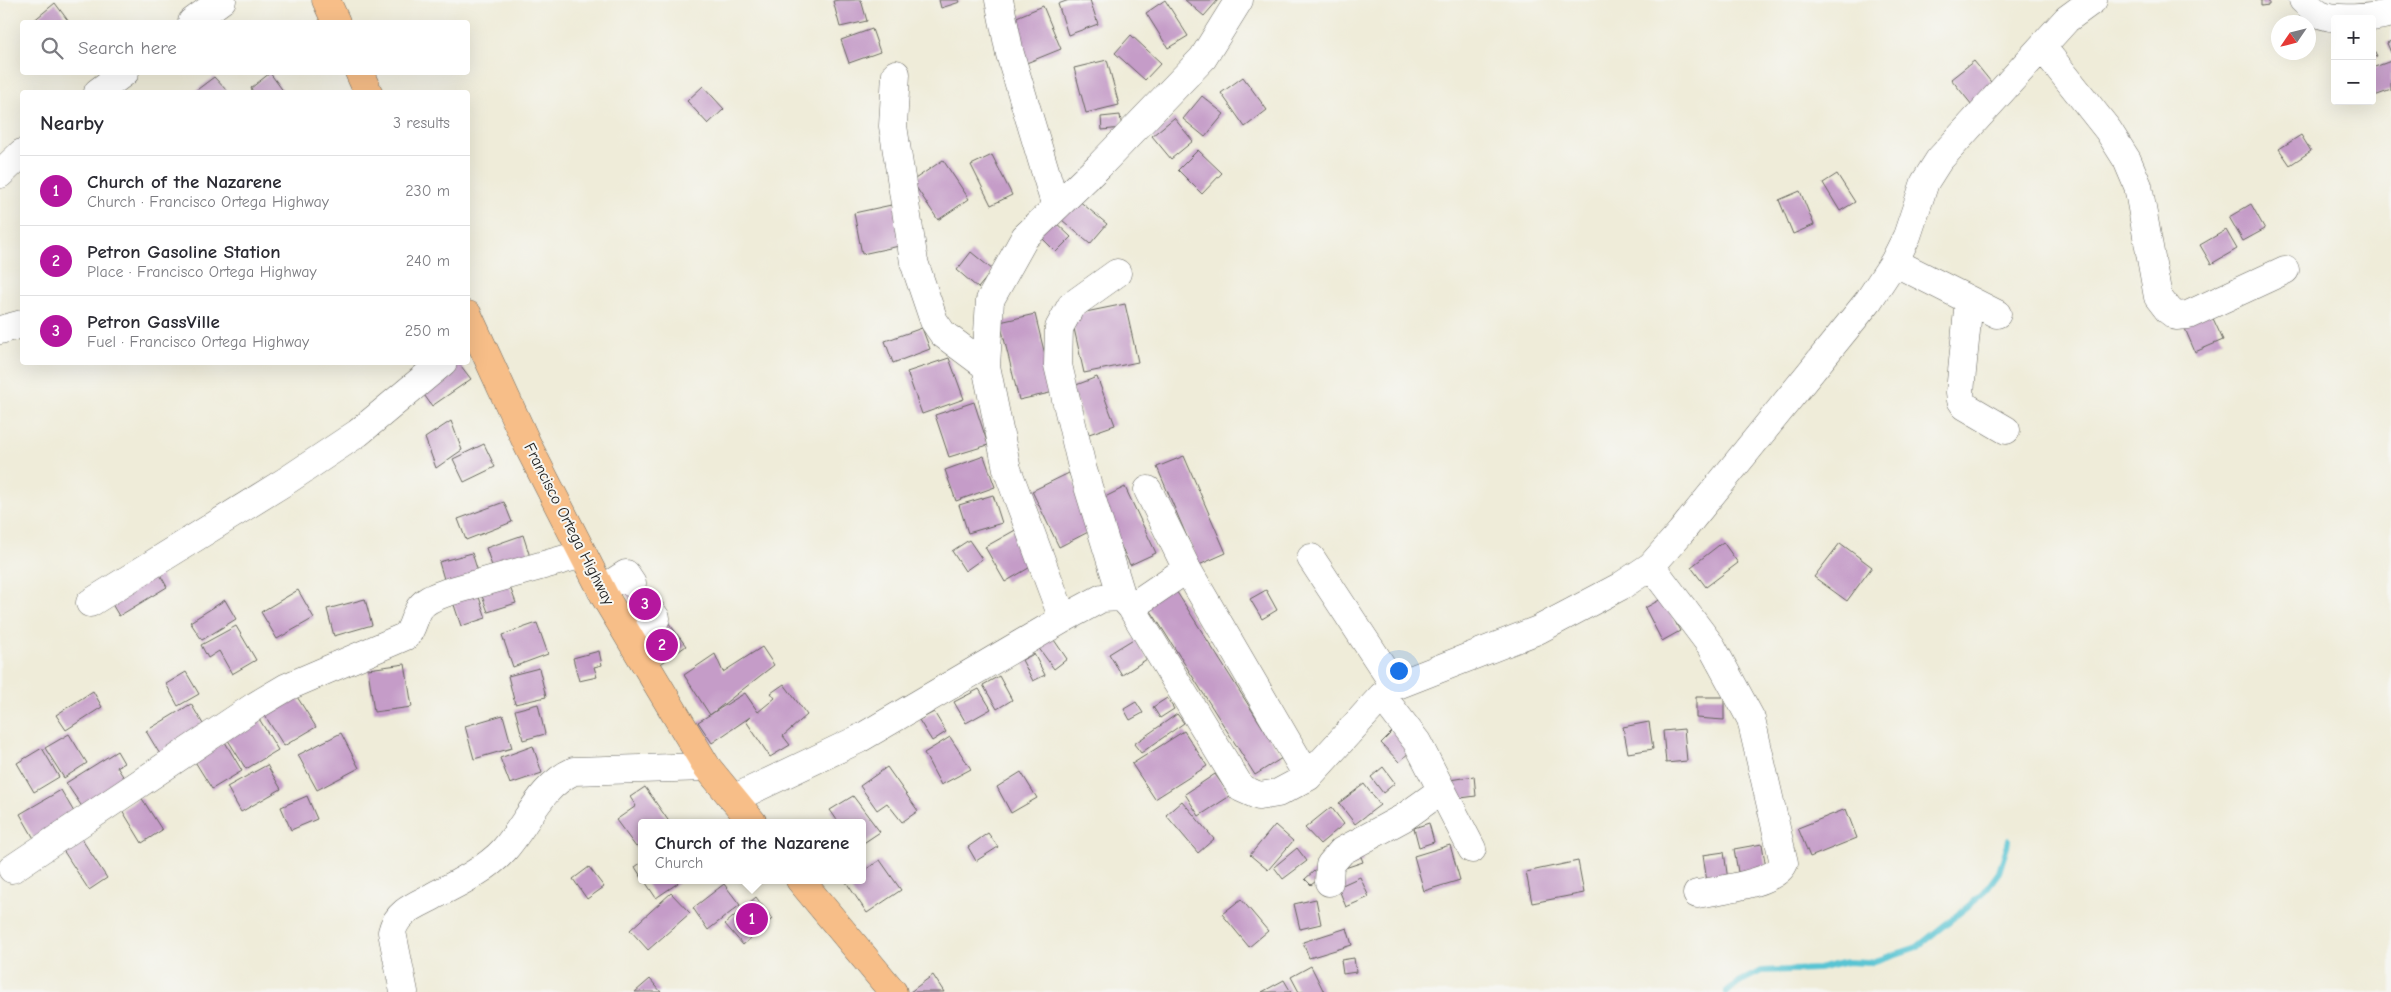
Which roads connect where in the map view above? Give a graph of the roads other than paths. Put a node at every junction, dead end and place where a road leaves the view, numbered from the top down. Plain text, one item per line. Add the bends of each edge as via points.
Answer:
1 (222, 0) edge
2 (326, 0) edge
3 (1000, 0) edge
4 (1239, 0) edge
5 (2093, 0) edge
6 (2303, 0) edge
7 (2391, 13) edge
8 (195, 20) edge
9 (335, 20) edge
10 (2042, 48) junction
11 (896, 74) dead end
12 (121, 75) edge
13 (360, 75) edge
14 (101, 90) edge
15 (367, 90) edge
16 (20, 155) edge
17 (0, 174) edge
18 (1056, 207) junction
19 (1894, 262) junction
20 (2285, 270) dead end
21 (1117, 273) dead end
22 (1969, 300) junction
23 (1998, 314) dead end
24 (20, 325) edge
25 (0, 330) edge
26 (470, 330) edge
27 (439, 365) edge
28 (986, 366) junction
29 (2006, 430) dead end
30 (1148, 490) dead end
31 (583, 554) junction
32 (1311, 558) dead end
33 (1651, 566) junction
34 (1187, 568) junction
35 (632, 583) dead end
36 (602, 590) junction
37 (1126, 602) junction
38 (90, 603) dead end
39 (649, 608) dead end
40 (1063, 619) junction
41 (628, 636) junction
42 (1389, 691) junction
43 (707, 767) junction
44 (1308, 777) junction
45 (1442, 790) junction
46 (733, 798) junction
47 (750, 819) edge
48 (1472, 849) dead end
49 (12, 869) dead end
50 (1329, 882) dead end
51 (803, 884) edge
52 (1697, 894) dead end
53 (404, 992) edge
54 (893, 992) edge

1 - 8 street
2 - 9 main road
3 - 18 street via 1010,54
4 - 18 street via 1202,58
5 - 10 street via 2067,19
6 - 7 street via 2328,17 2378,17
10 - 19 street via 1939,160 1925,182 1907,236
10 - 20 street via 2108,130 2127,160 2138,186 2158,297 2168,310 2176,316 2188,315
11 - 28 street via 893,126 914,262 934,321 943,334
12 - 14 street
13 - 15 main road
16 - 17 street
18 - 28 street via 1025,237 990,300
19 - 22 street
19 - 33 street via 1869,300
21 - 37 street via 1071,306 1059,328 1058,365 1082,467
22 - 23 street
22 - 29 street via 1961,400 1965,406
24 - 25 street
26 - 31 main road, Francisco Ortega Highway
27 - 38 street via 358,433
28 - 40 street via 1007,469
30 - 34 street
31 - 36 main road, Francisco Ortega Highway
31 - 49 street via 430,599 418,611 413,628 406,636 271,696
32 - 42 street
33 - 42 street via 1621,586 1538,630
33 - 52 street via 1712,647 1751,719 1784,863 1775,875
34 - 37 street
34 - 44 street
35 - 36 street via 626,574
36 - 41 main road, Francisco Ortega Highway
37 - 40 street via 1102,598
37 - 44 street via 1240,788 1259,796 1278,794
39 - 41 street via 656,618
40 - 46 street via 859,739
41 - 43 main road, Francisco Ortega Highway
42 - 44 street
42 - 45 street
43 - 46 main road, Francisco Ortega Highway
43 - 53 street via 574,771 562,777 544,794 503,851 465,880 408,909 394,923 392,932
45 - 48 street
45 - 50 street via 1389,826 1342,851 1330,865
46 - 47 main road, Francisco Ortega Highway
51 - 54 main road

